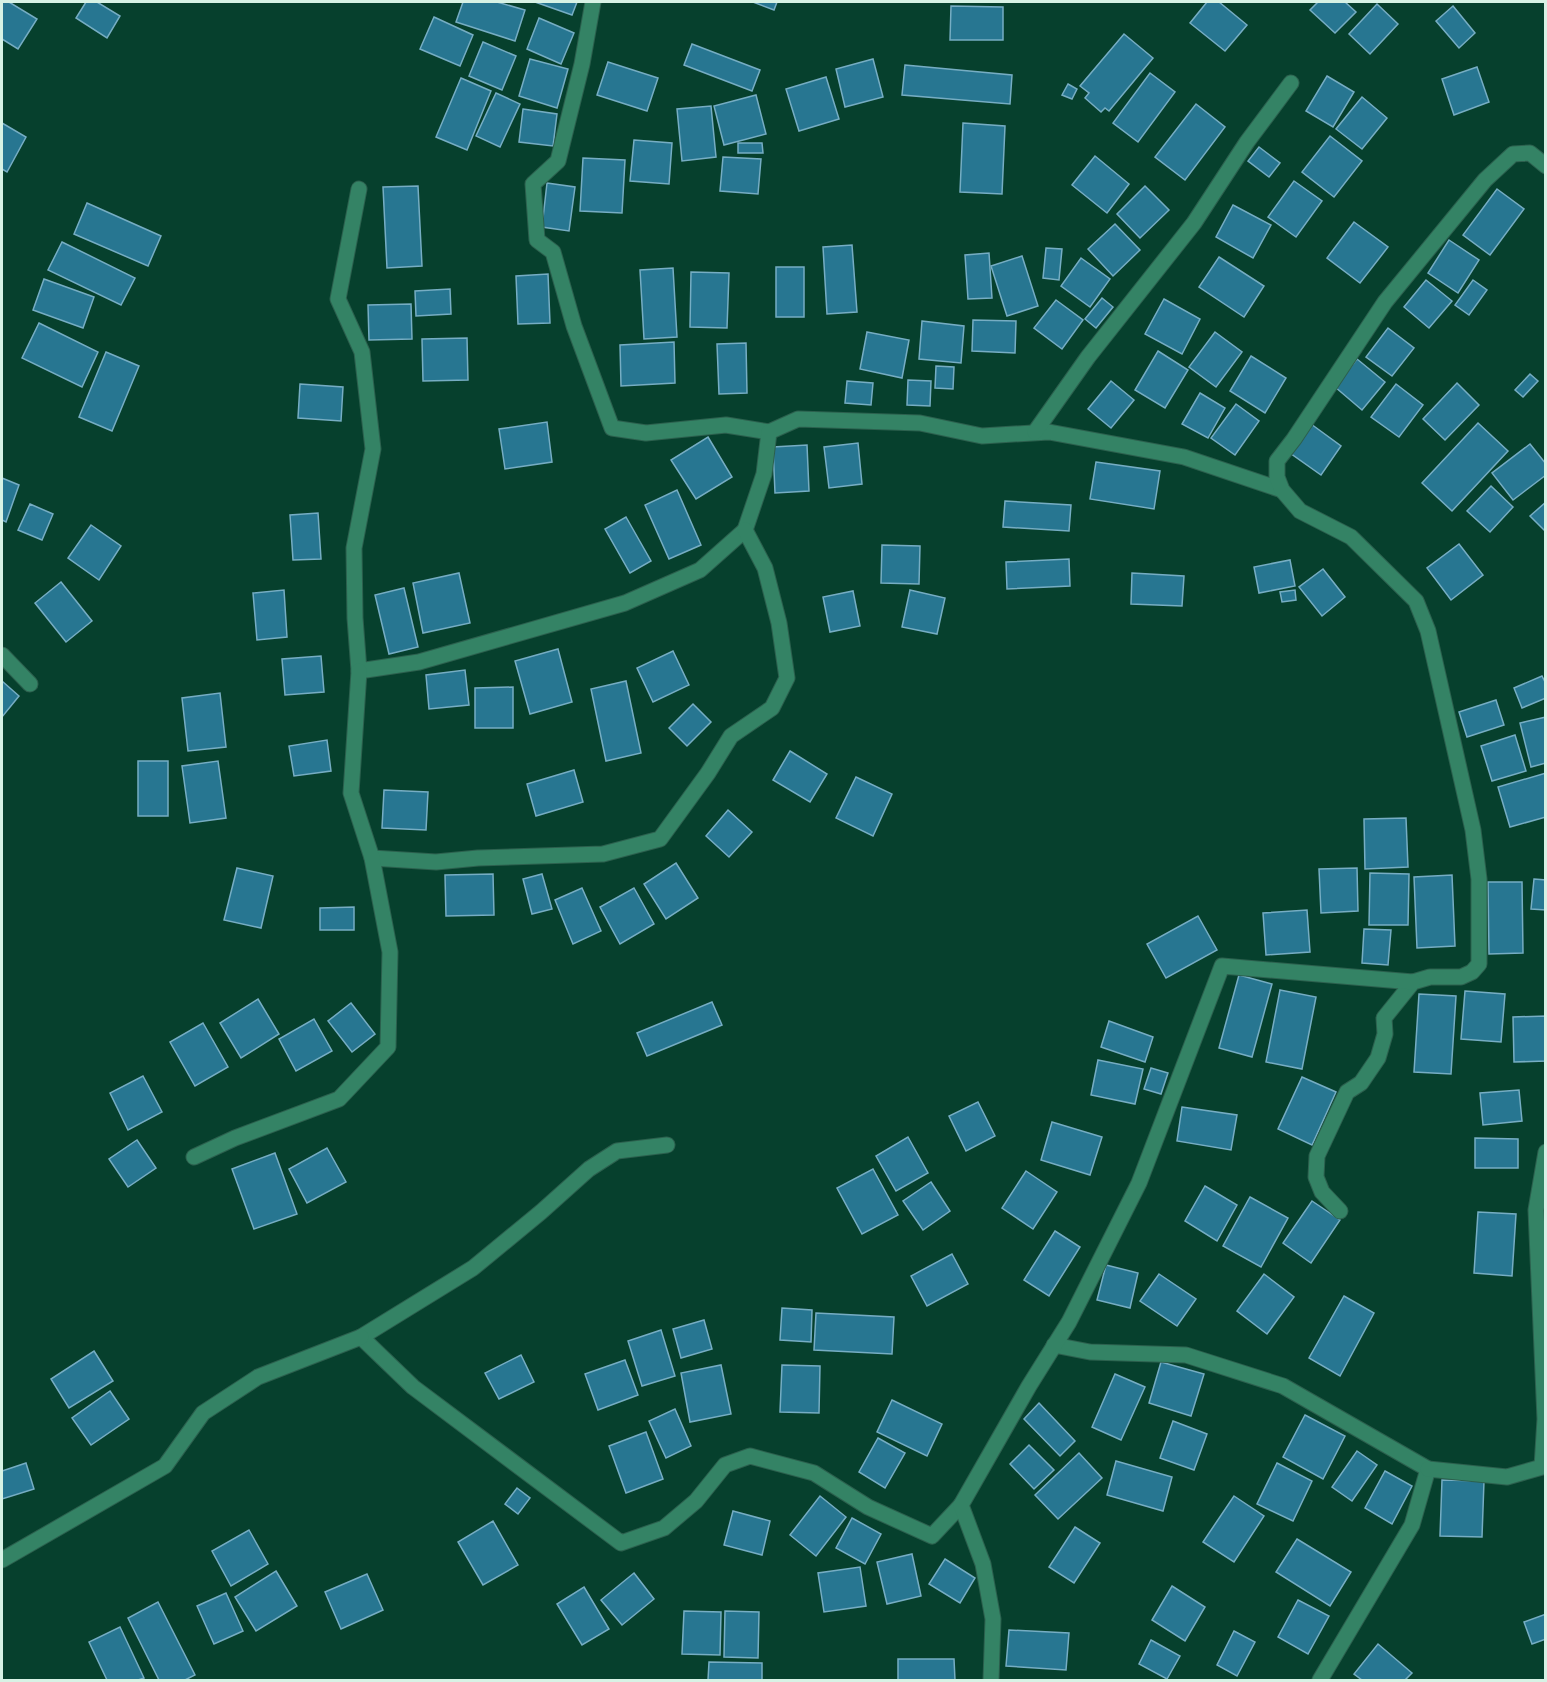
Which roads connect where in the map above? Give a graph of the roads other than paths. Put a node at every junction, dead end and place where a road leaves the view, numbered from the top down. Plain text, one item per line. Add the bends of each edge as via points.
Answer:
1 (592, 2) edge
2 (1291, 83) dead end
3 (1545, 166) edge
4 (359, 189) dead end
5 (769, 432) junction
6 (1035, 432) junction
7 (1282, 490) junction
8 (746, 530) junction
9 (2, 655) edge
10 (359, 670) junction
11 (30, 684) dead end
12 (372, 858) junction
13 (1413, 982) junction
14 (667, 1145) dead end
15 (1545, 1152) edge
16 (194, 1157) dead end
17 (1340, 1211) dead end
18 (361, 1337) junction
19 (1054, 1345) junction
20 (1428, 1469) junction
21 (961, 1505) junction
22 (2, 1560) edge
23 (991, 1680) edge
24 (1320, 1680) edge

1 - 5 street via 582,64 558,160 533,184 537,240 553,252 574,326 612,428 646,433 726,425
2 - 6 street via 1194,223 1088,357
3 - 7 street via 1530,153 1513,154 1485,180 1385,302 1277,460
4 - 10 street via 338,299 362,352 373,449 354,548
5 - 6 street via 798,419 920,423 982,436
5 - 8 street via 764,474
6 - 7 street via 1184,457
7 - 13 street via 1300,511 1351,537 1416,602 1428,631 1473,830 1479,879 1479,964 1461,978 1430,976
8 - 10 street via 700,570 625,603 419,662
8 - 12 street via 765,568 787,678 772,708 731,736 660,839 603,854 436,862
9 - 11 street
10 - 12 street via 351,793
12 - 16 street via 390,952 388,1047 339,1099
13 - 17 street via 1384,1018 1378,1058 1361,1083 1347,1092 1317,1156 1316,1177 1322,1192
13 - 19 street via 1222,966 1139,1183
14 - 18 street via 618,1151 608,1157 473,1268
15 - 20 street via 1536,1210 1545,1419 1542,1467 1507,1477
18 - 21 street via 413,1387 621,1543 664,1528 696,1502 725,1465 750,1456 814,1473 868,1507 932,1536
18 - 22 street via 258,1377 203,1413 165,1466
19 - 20 street via 1090,1352 1186,1355 1283,1386
19 - 21 street
20 - 24 street via 1412,1525
21 - 23 street via 983,1564 993,1619

